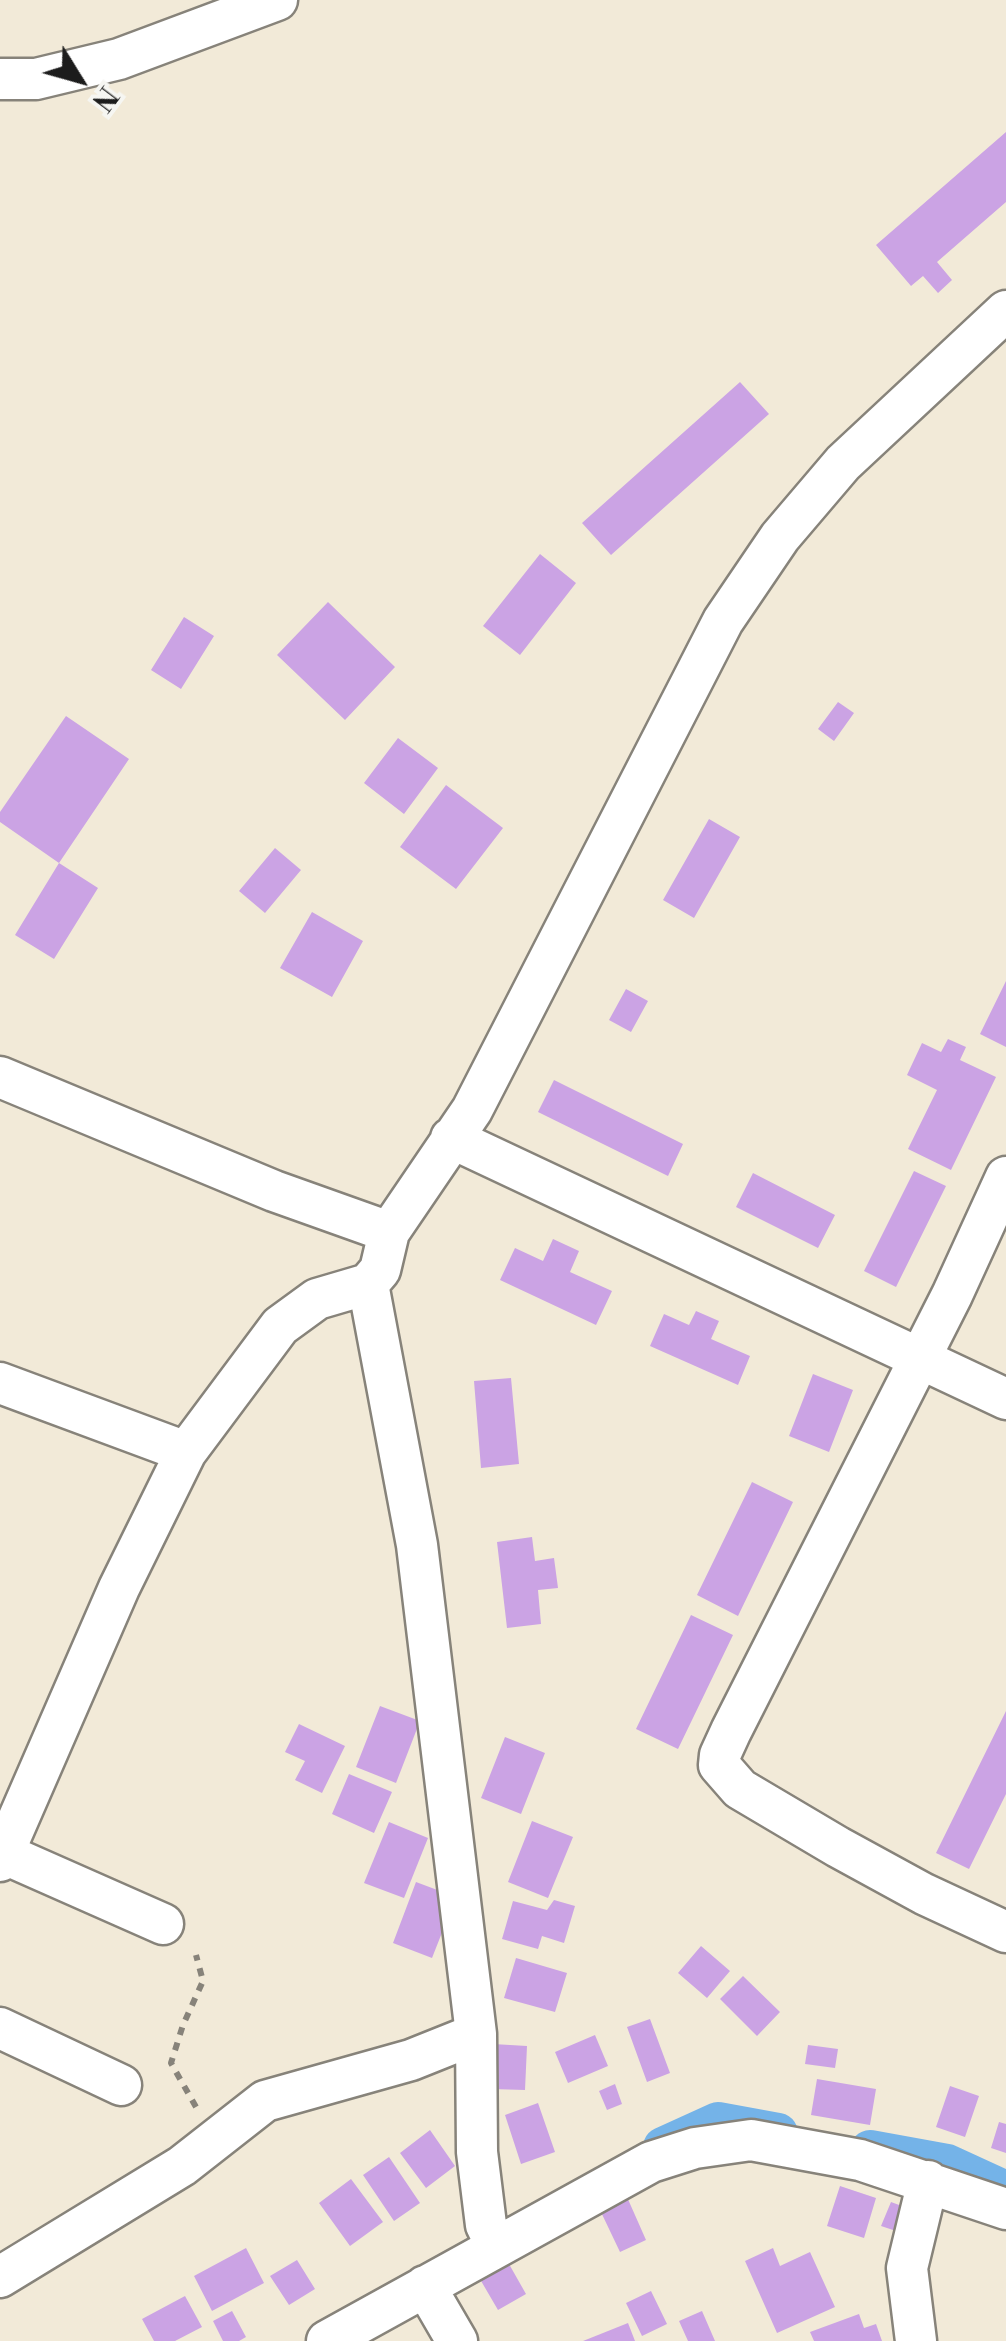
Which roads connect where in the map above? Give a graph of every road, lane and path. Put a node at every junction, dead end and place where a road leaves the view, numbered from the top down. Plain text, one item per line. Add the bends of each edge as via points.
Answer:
1 (253, 4) edge
2 (0, 80) edge
3 (1006, 310) edge
4 (0, 1077) edge
5 (451, 1138) junction
6 (1006, 1177) edge
7 (390, 1232) junction
8 (368, 1284) junction
9 (920, 1358) junction
10 (0, 1383) edge
11 (1006, 1400) edge
12 (186, 1452) junction
13 (1, 1855) edge
14 (163, 1924) dead end
15 (1006, 1932) edge
16 (196, 1955) dead end
17 (0, 2028) edge
18 (476, 2034) junction
19 (121, 2086) dead end
20 (219, 2135) junction
21 (928, 2182) junction
22 (1006, 2209) edge
23 (491, 2236) junction
24 (0, 2277) edge
25 (425, 2286) junction
26 (327, 2341) edge
27 (457, 2341) edge
28 (916, 2341) edge

1 - 2 street via 119,59 36,80
3 - 5 street via 844,463 780,536 732,606 472,1110
4 - 7 street
5 - 7 street
5 - 9 street
6 - 9 street
7 - 8 street via 380,1270
8 - 12 street via 317,1299 280,1326
8 - 18 street via 417,1545
9 - 11 street
9 - 15 street via 719,1765 740,1789 924,1894
10 - 12 street
12 - 13 street
13 - 14 street
16 - 20 path via 202,1981 171,2063
17 - 19 street
18 - 20 street via 265,2102
18 - 23 street via 476,2152
20 - 24 street via 182,2166
21 - 22 street
21 - 23 street via 860,2160 752,2140 651,2162
21 - 28 street via 908,2268
23 - 25 street
25 - 26 street
25 - 27 street

